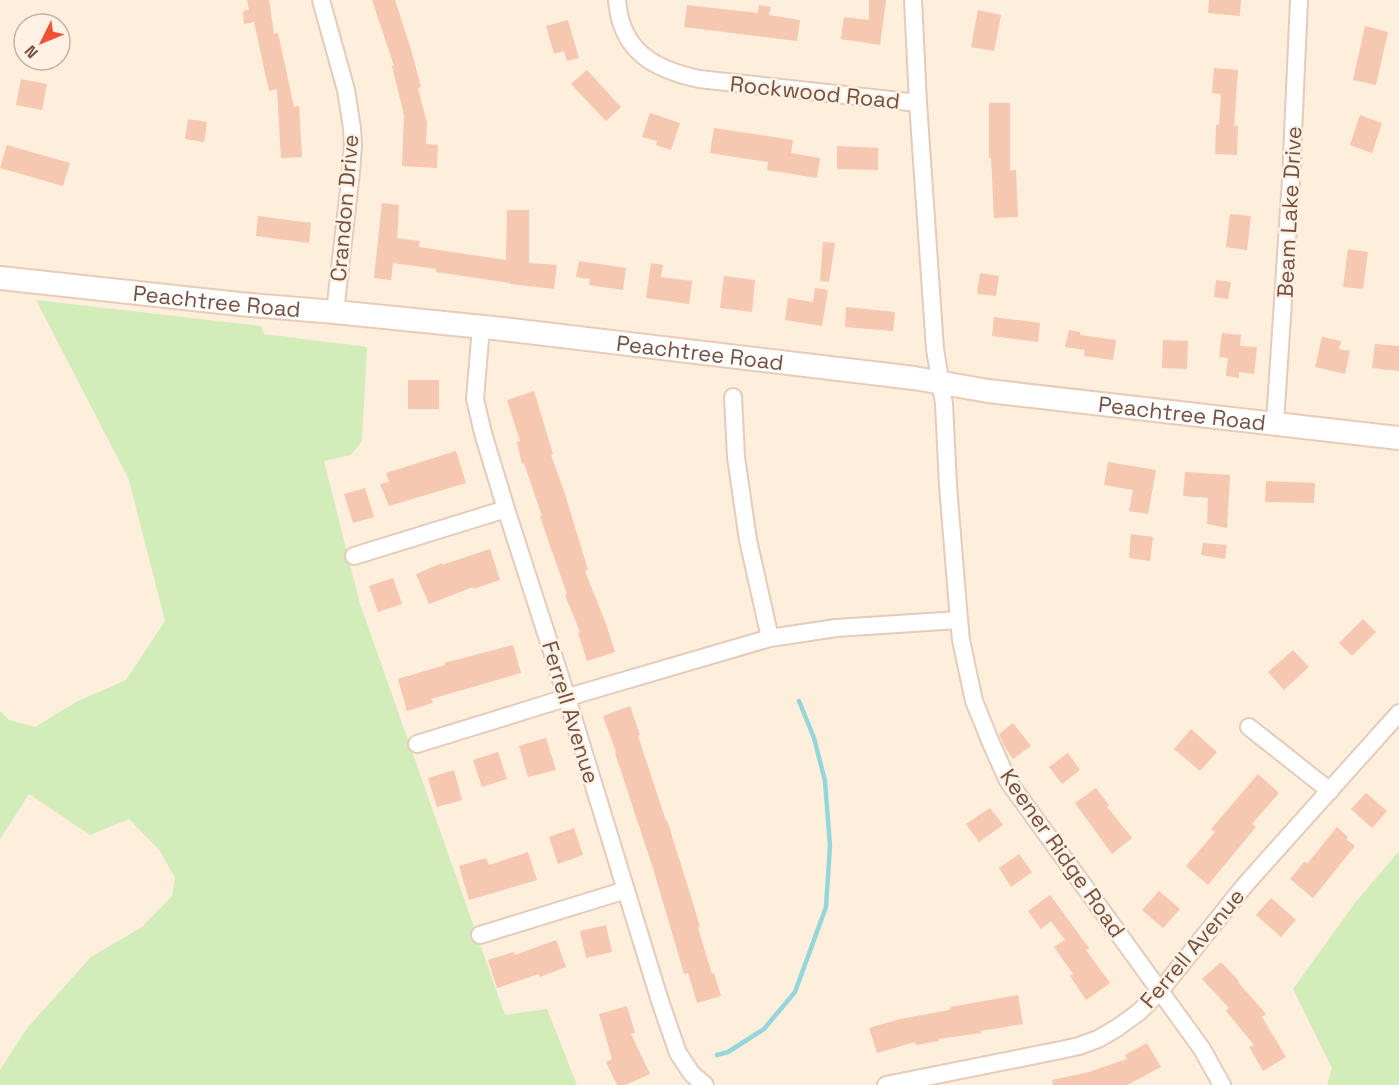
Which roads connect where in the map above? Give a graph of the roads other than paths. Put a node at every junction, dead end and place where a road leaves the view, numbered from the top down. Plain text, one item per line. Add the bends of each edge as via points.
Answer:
1 (321, 0) edge
2 (617, 0) edge
3 (913, 0) edge
4 (1299, 0) edge
5 (918, 103) junction
6 (0, 278) edge
7 (335, 312) junction
8 (481, 327) junction
9 (942, 382) junction
10 (733, 397) dead end
11 (1275, 423) junction
12 (1399, 438) edge
13 (506, 509) junction
14 (354, 556) dead end
15 (959, 620) junction
16 (770, 638) junction
17 (567, 698) junction
18 (1399, 713) edge
19 (1249, 727) dead end
20 (417, 744) dead end
21 (1330, 791) junction
22 (626, 890) junction
23 (480, 935) dead end
24 (1160, 990) junction
25 (705, 1085) edge
26 (886, 1085) edge
27 (1222, 1085) edge

1 - 7 street, Crandon Drive via 346,90 352,136
2 - 5 street, Rockwood Road via 621,22 635,47 661,68 681,75
3 - 5 street
4 - 11 street, Beam Lake Drive
5 - 9 street, Rockwood Road via 935,350
6 - 7 street, Peachtree Road
7 - 8 street, Peachtree Road
8 - 9 street, Peachtree Road
8 - 13 street, Ferrell Avenue via 475,399
9 - 11 street, Peachtree Road via 988,391
9 - 15 street, Keener Ridge Road
10 - 16 street via 736,457 748,540
11 - 12 street, Peachtree Road
13 - 14 street
13 - 17 street, Ferrell Avenue
15 - 16 street via 836,628
15 - 24 street, Keener Ridge Road via 974,701 1008,781
16 - 17 street
17 - 20 street
17 - 22 street, Ferrell Avenue
18 - 21 street, Ferrell Avenue
19 - 21 street
21 - 24 street, Ferrell Avenue via 1245,885
22 - 23 street
22 - 25 street, Ferrell Avenue via 678,1053
24 - 26 street, Ferrell Avenue via 1117,1028 1079,1046
24 - 27 street, Keener Ridge Road

